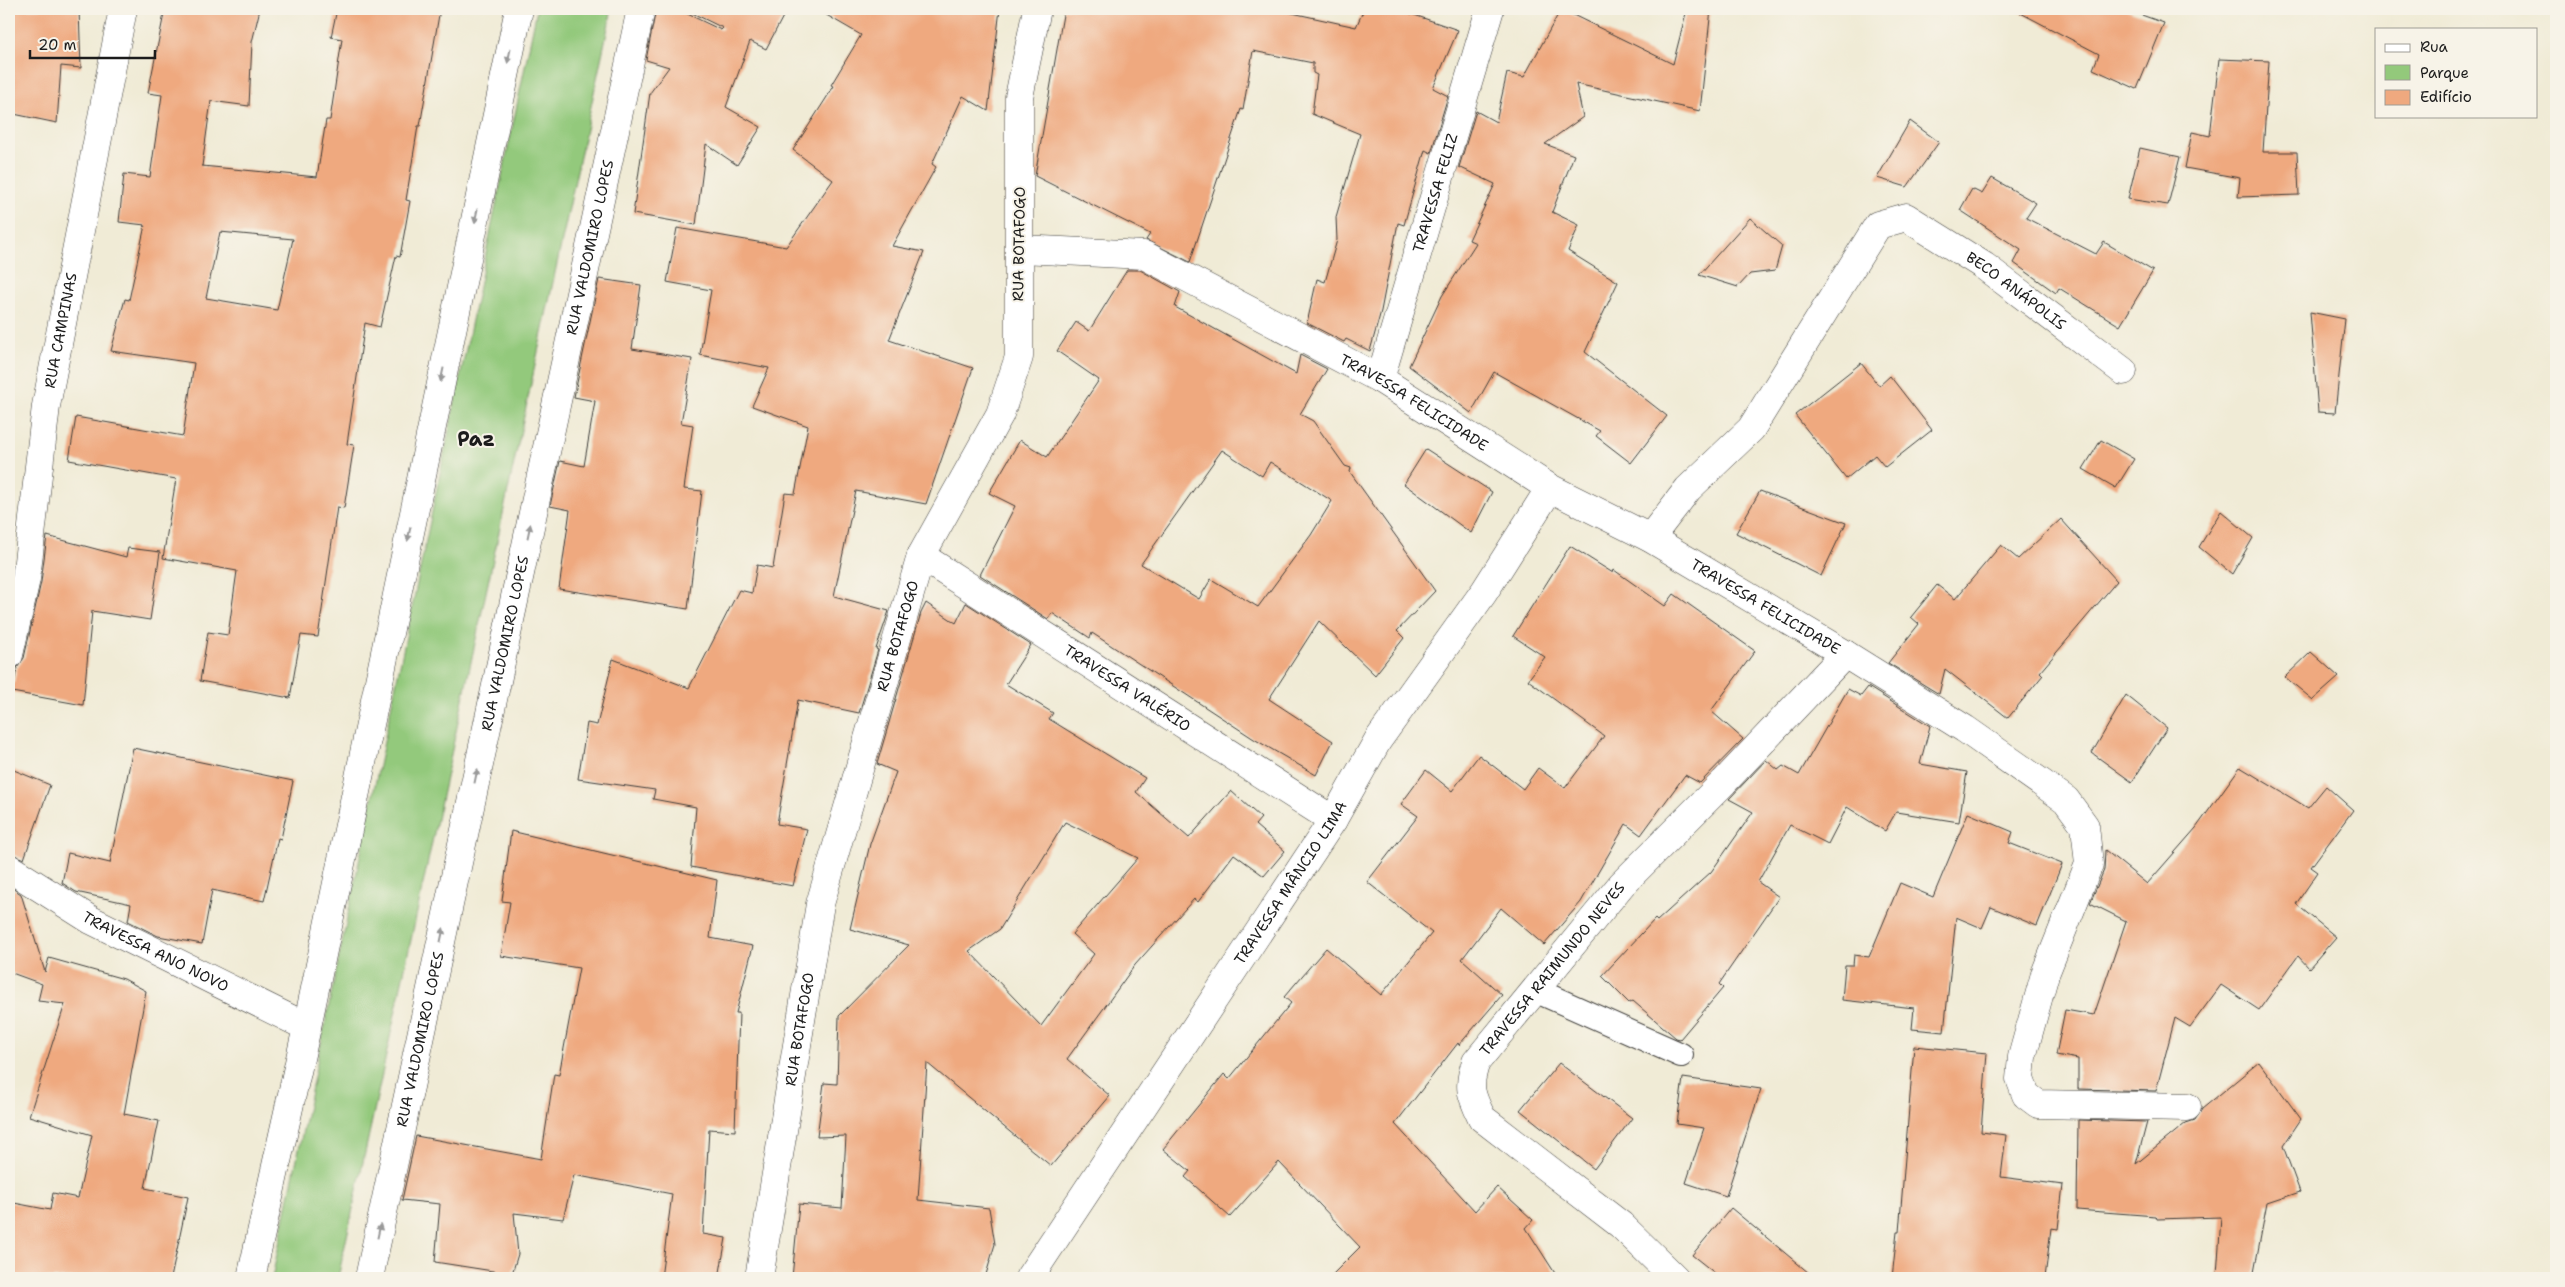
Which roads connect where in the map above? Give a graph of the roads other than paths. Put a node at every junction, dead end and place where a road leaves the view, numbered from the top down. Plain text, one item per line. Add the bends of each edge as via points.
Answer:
1 (123, 9) edge
2 (518, 9) edge
3 (641, 9) edge
4 (1037, 9) edge
5 (1490, 9) edge
6 (1021, 249) junction
7 (2123, 370) dead end
8 (1380, 379) junction
9 (1550, 488) junction
10 (1650, 538) junction
11 (921, 556) junction
12 (1845, 654) junction
13 (9, 655) edge
14 (1333, 820) junction
15 (9, 868) edge
16 (1535, 990) junction
17 (307, 1027) junction
18 (1682, 1055) dead end
19 (2187, 1107) dead end
20 (251, 1278) edge
21 (369, 1278) edge
22 (759, 1278) edge
23 (1028, 1278) edge
24 (1675, 1278) edge

1 - 13 street, RUA CAMPINAS via 46,406 26,579
2 -> 17 street
21 -> 3 street, RUA VALDOMIRO LOPES
4 - 6 street, RUA BOTAFOGO via 1019,97
5 - 8 street, TRAVESSA FELIZ
6 - 8 street, TRAVESSA FELICIDADE via 1144,255
6 - 11 street, RUA BOTAFOGO via 1019,357 1000,414
7 - 10 street, BECO ANÁPOLIS via 1984,266 1906,218 1878,225 1752,429 1688,489
8 - 9 street, TRAVESSA FELICIDADE
9 - 10 street, TRAVESSA FELICIDADE
9 - 14 street, TRAVESSA MÂNCIO LIMA via 1484,592 1378,740
10 - 12 street, TRAVESSA FELICIDADE
11 - 14 street, TRAVESSA VALÉRIO
11 - 22 street, RUA BOTAFOGO via 820,904
12 - 16 street, TRAVESSA RAIMUNDO NEVES via 1622,884
12 - 19 street, TRAVESSA FELICIDADE via 1965,729 2066,800 2085,826 2089,864 2045,974 2022,1057 2020,1079 2026,1095 2038,1104
14 - 23 street, TRAVESSA MÂNCIO LIMA
15 - 17 street, TRAVESSA ANO NOVO via 91,920
16 - 18 lane
16 - 24 street, TRAVESSA RAIMUNDO NEVES via 1476,1062 1469,1081 1472,1098 1482,1118 1621,1225
17 - 20 street

